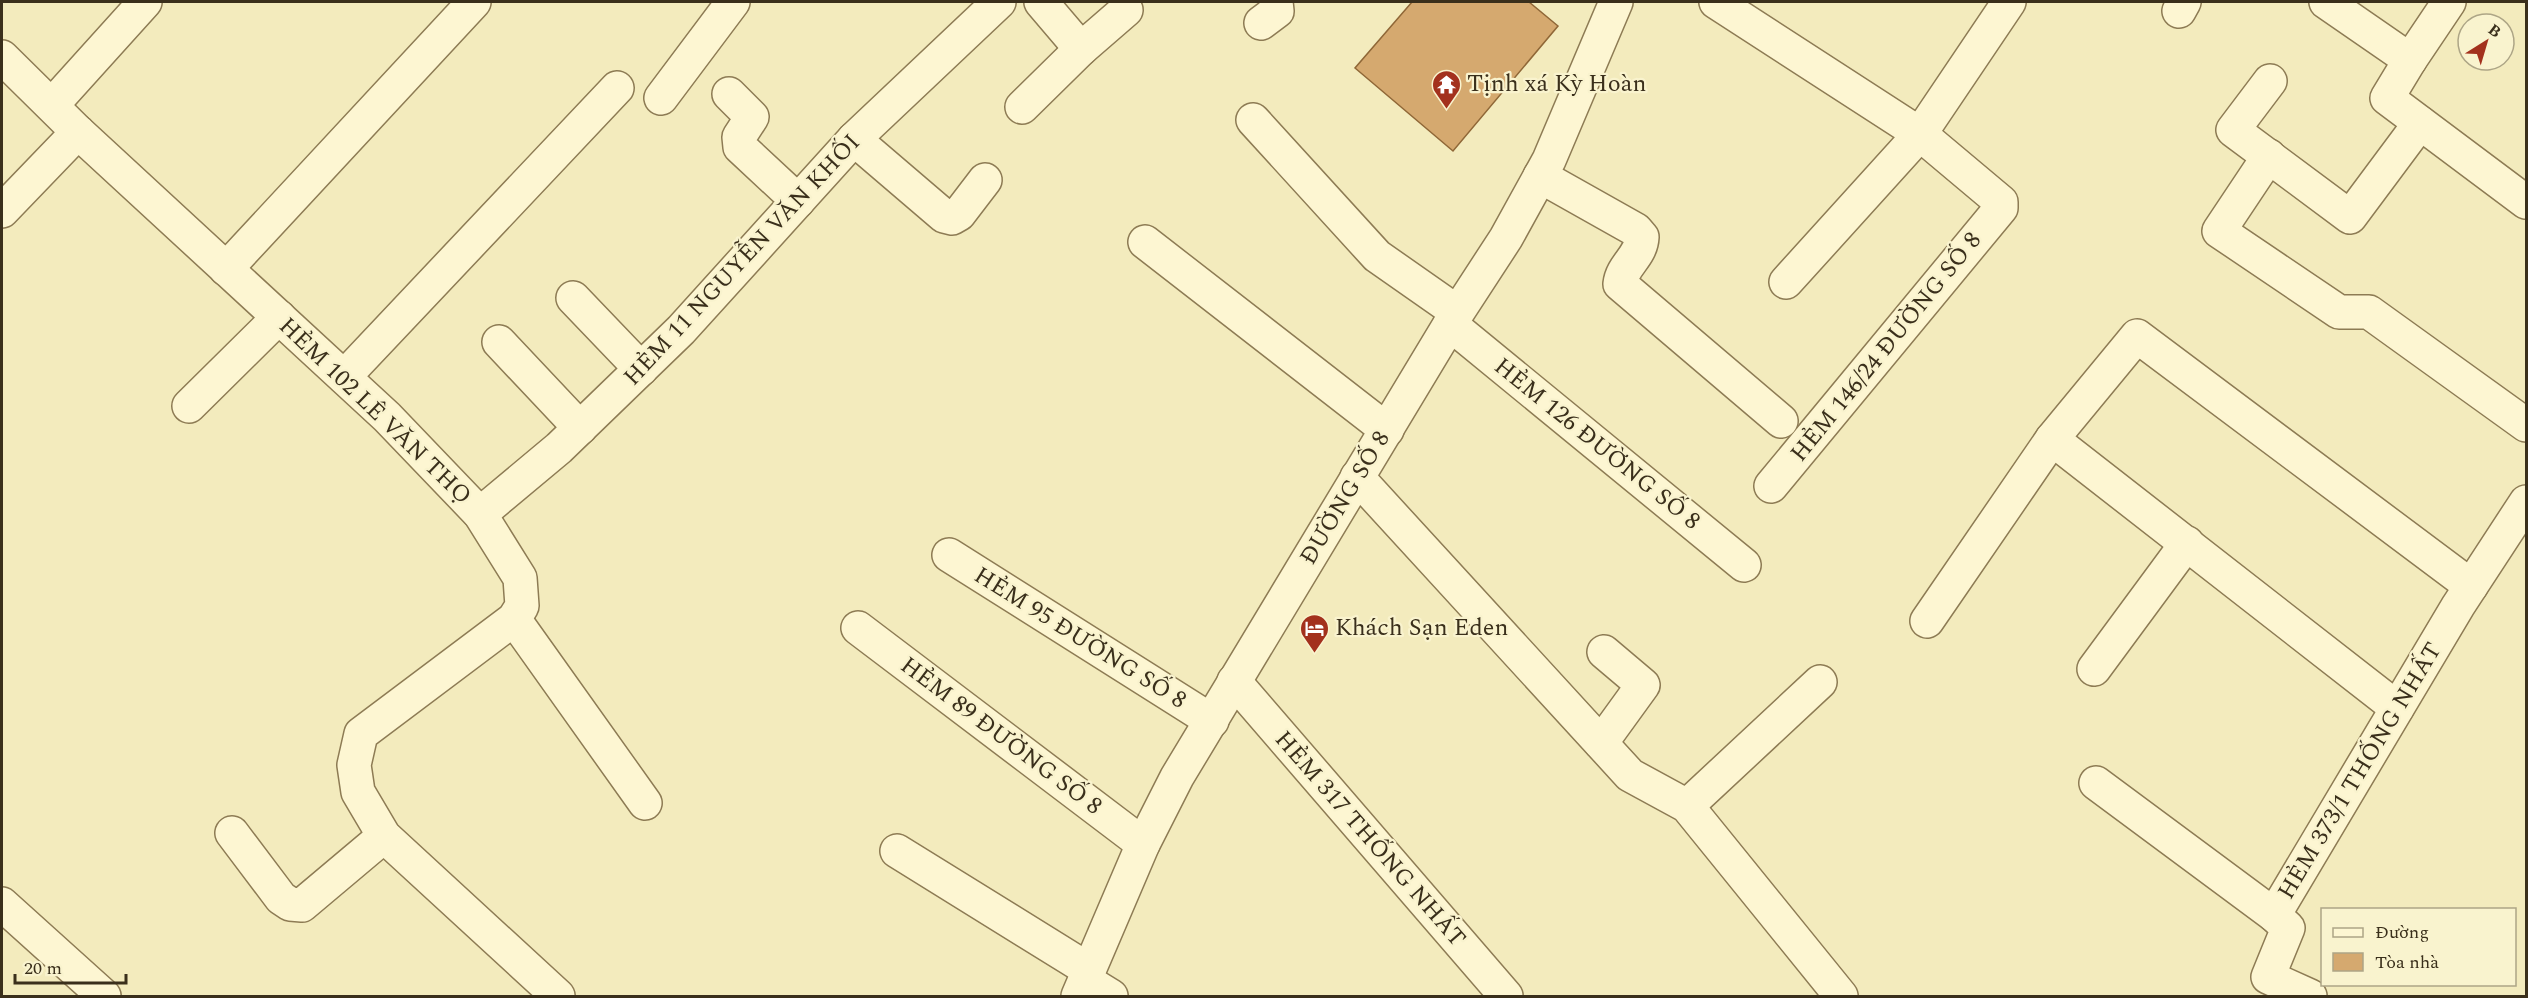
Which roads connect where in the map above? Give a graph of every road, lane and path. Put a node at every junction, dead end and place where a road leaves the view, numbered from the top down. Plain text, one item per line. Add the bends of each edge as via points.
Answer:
1 (145, 2) edge
2 (474, 2) edge
3 (733, 2) edge
4 (999, 2) edge
5 (1041, 2) edge
6 (1616, 2) edge
7 (1716, 2) edge
8 (2009, 2) edge
9 (2326, 2) edge
10 (2449, 2) edge
11 (1126, 10) dead end
12 (1081, 49) junction
13 (2, 57) edge
14 (2410, 60) junction
15 (2270, 81) dead end
16 (617, 88) dead end
17 (729, 94) dead end
18 (661, 98) dead end
19 (52, 105) junction
20 (1022, 107) dead end
21 (1253, 120) dead end
22 (2420, 123) junction
23 (78, 132) junction
24 (1920, 134) junction
25 (854, 139) junction
26 (2269, 156) junction
27 (1540, 176) junction
28 (984, 180) dead end
29 (2522, 188) edge
30 (798, 201) junction
31 (2, 211) edge
32 (1145, 242) dead end
33 (226, 269) junction
34 (1786, 282) dead end
35 (573, 298) dead end
36 (279, 317) junction
37 (1454, 318) junction
38 (499, 342) dead end
39 (641, 369) junction
40 (344, 377) junction
41 (189, 406) dead end
42 (1781, 421) dead end
43 (2526, 425) edge
44 (580, 428) junction
45 (1387, 430) junction
46 (2052, 439) junction
47 (1357, 477) junction
48 (1771, 486) dead end
49 (2526, 502) edge
50 (480, 514) junction
51 (2187, 543) junction
52 (949, 555) dead end
53 (1744, 565) dead end
54 (2471, 586) junction
55 (514, 619) junction
56 (1927, 621) dead end
57 (858, 628) dead end
58 (1604, 651) dead end
59 (2094, 669) dead end
60 (1234, 681) junction
61 (1820, 682) dead end
62 (2397, 708) junction
63 (1212, 721) junction
64 (1601, 743) junction
65 (2096, 783) dead end
66 (645, 803) dead end
67 (1687, 806) junction
68 (232, 833) dead end
69 (384, 836) junction
70 (1143, 844) junction
71 (897, 850) dead end
72 (2, 904) edge
73 (2274, 915) junction
74 (1091, 986) edge
75 (104, 996) edge
76 (558, 996) edge
77 (1506, 996) edge
78 (1841, 996) edge
79 (2310, 996) edge

1 - 19 street
2 - 33 street
3 - 18 street
4 - 25 street, HẺM 11 NGUYỄN VĂN KHỐI
5 - 12 street
6 - 27 street, ĐƯỜNG SỐ 8
7 - 24 street
8 - 24 street
9 - 14 street
10 - 14 street
11 - 12 street
12 - 20 street
13 - 19 street, HẺM 102 LÊ VĂN THỌ
14 - 22 street via 2387,98
15 - 26 street via 2233,130
16 - 40 street
17 - 30 street via 752,117 739,137 740,147
19 - 23 street, HẺM 102 LÊ VĂN THỌ
21 - 37 street, HẺM 126 ĐƯỜNG SỐ 8 via 1377,256
22 - 26 street via 2350,217
22 - 29 street
23 - 31 street
23 - 33 street, HẺM 102 LÊ VĂN THỌ
24 - 34 street
24 - 48 street, HẺM 146/24 ĐƯỜNG SỐ 8 via 1998,198 2001,208
25 - 28 street via 945,216 952,218 958,214
25 - 30 street, HẺM 11 NGUYỄN VĂN KHỐI
26 - 43 street via 2219,231 2339,312 2368,312
27 - 37 street, ĐƯỜNG SỐ 8 via 1506,238
27 - 42 street via 1636,230 1642,237 1641,249 1621,276 1620,284
30 - 39 street, HẺM 11 NGUYỄN VĂN KHỐI
32 - 45 street
33 - 36 street, HẺM 102 LÊ VĂN THỌ
35 - 39 street
36 - 40 street, HẺM 102 LÊ VĂN THỌ
36 - 41 street
37 - 45 street, ĐƯỜNG SỐ 8
37 - 53 street, HẺM 126 ĐƯỜNG SỐ 8
38 - 44 street
39 - 44 street, HẺM 11 NGUYỄN VĂN KHỐI
40 - 50 street, HẺM 102 LÊ VĂN THỌ
44 - 50 street, HẺM 11 NGUYỄN VĂN KHỐI
45 - 47 street, ĐƯỜNG SỐ 8
46 - 51 street
46 - 54 street via 2138,336
46 - 56 street
47 - 60 street, ĐƯỜNG SỐ 8
47 - 64 street
49 - 54 street, HẺM 373/1 THỐNG NHẤT
50 - 55 street, HẺM 102 LÊ VĂN THỌ via 520,578 522,606
51 - 59 street
51 - 62 street
52 - 63 street, HẺM 95 ĐƯỜNG SỐ 8
54 - 62 street, HẺM 373/1 THỐNG NHẤT
55 - 66 street
55 - 69 street via 361,734 354,765 358,792
57 - 70 street, HẺM 89 ĐƯỜNG SỐ 8
58 - 64 street via 1643,684
60 - 63 street, ĐƯỜNG SỐ 8
60 - 77 street, HẺM 317 THỐNG NHẤT
61 - 67 street
62 - 73 street, HẺM 373/1 THỐNG NHẤT
63 - 70 street, ĐƯỜNG SỐ 8 via 1177,777
64 - 67 street via 1630,775
65 - 73 street, HẺM 373/1 THỐNG NHẤT
67 - 78 street
68 - 69 street via 281,898 302,905
69 - 76 street
70 - 74 street, ĐƯỜNG SỐ 8
71 - 74 street
72 - 75 street
73 - 79 street via 2288,928 2268,977

